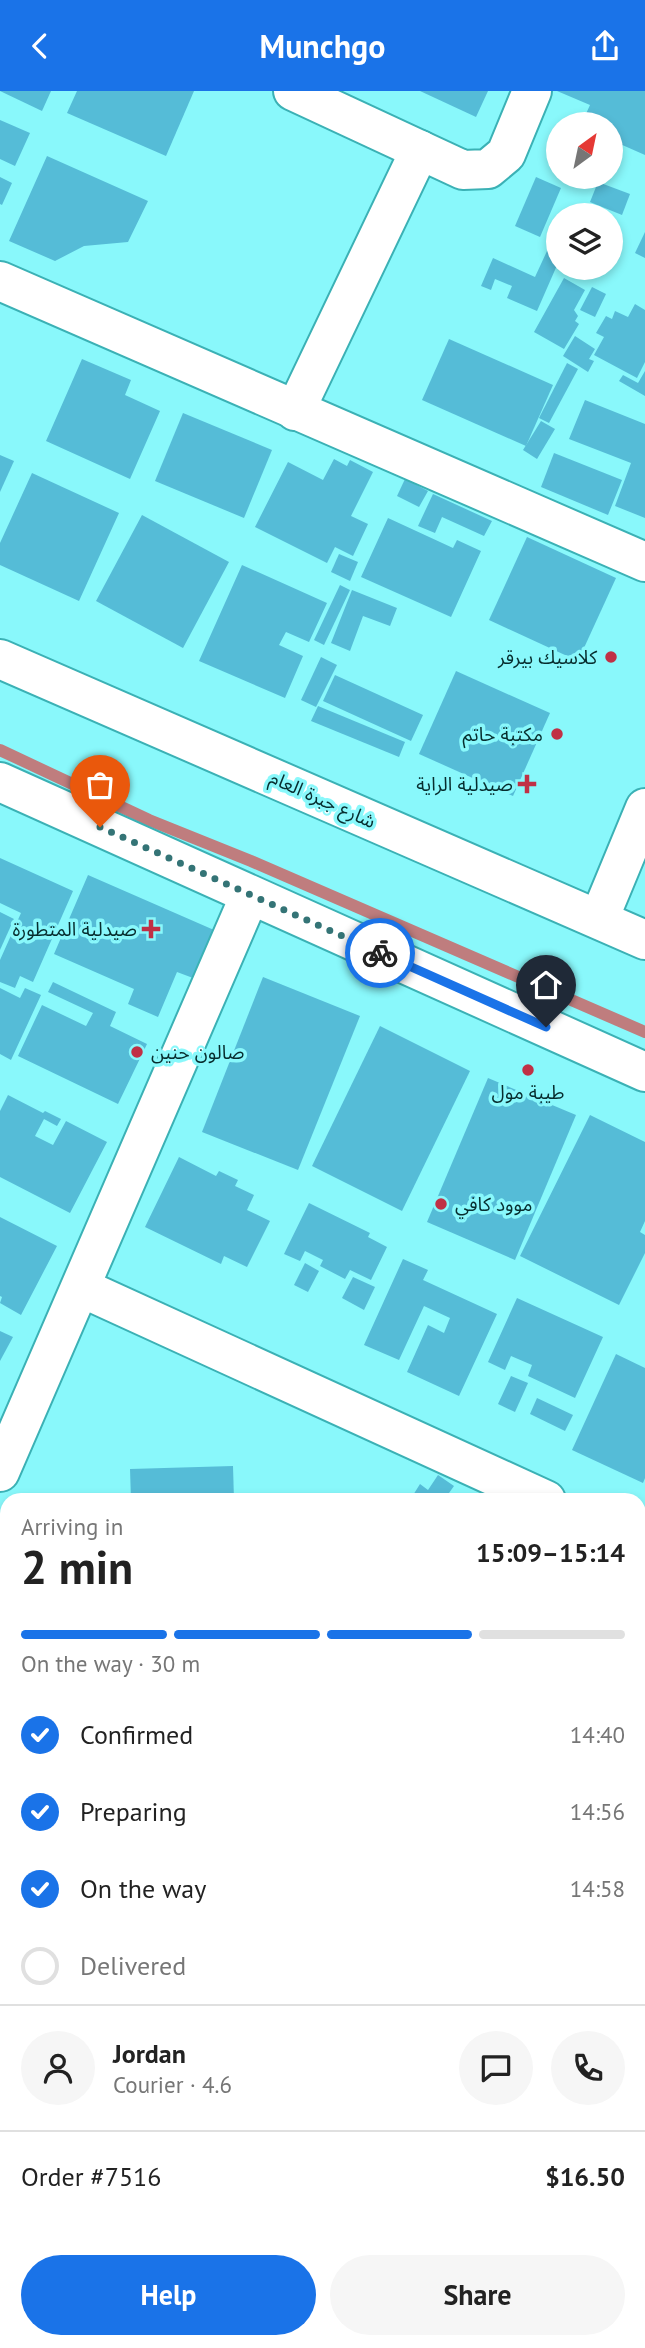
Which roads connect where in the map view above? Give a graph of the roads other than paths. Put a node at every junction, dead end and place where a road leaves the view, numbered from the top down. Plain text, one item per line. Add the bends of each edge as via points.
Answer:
1 (293, 91) edge
2 (532, 91) edge
3 (420, 150) junction
4 (0, 281) edge
5 (295, 411) junction
6 (645, 562) edge
7 (0, 659) edge
8 (0, 782) edge
9 (645, 808) edge
10 (250, 895) junction
11 (599, 919) junction
12 (645, 940) edge
13 (645, 1072) edge
14 (82, 1288) junction
15 (0, 1472) edge
16 (532, 1493) edge

1 - 3 street
2 - 3 street via 506,154 488,169 463,170
3 - 5 street
4 - 5 street
5 - 6 street
7 - 11 street, شارع جبرة العام
8 - 10 street
9 - 11 street
10 - 13 street
10 - 14 street
11 - 12 street, شارع جبرة العام
14 - 15 street
14 - 16 street

